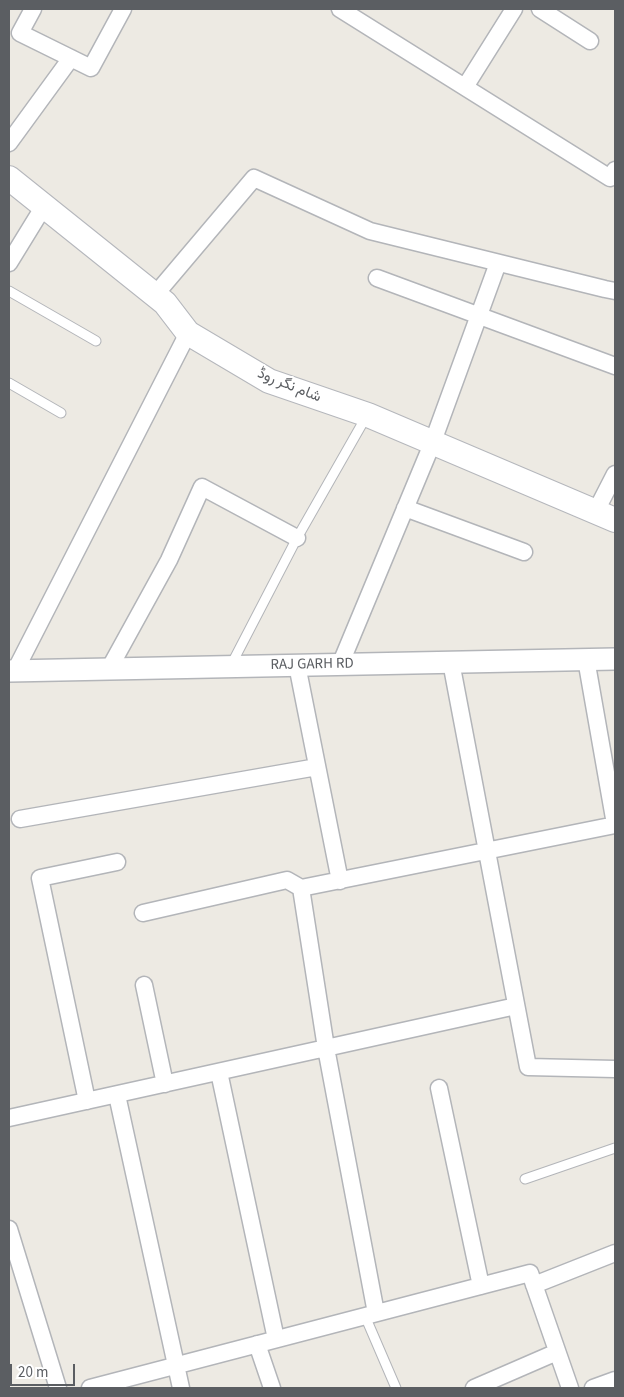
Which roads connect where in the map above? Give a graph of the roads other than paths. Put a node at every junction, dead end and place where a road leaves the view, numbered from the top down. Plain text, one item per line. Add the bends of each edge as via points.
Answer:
1 (33, 9) edge
2 (123, 9) edge
3 (340, 9) edge
4 (514, 9) edge
5 (540, 9) edge
6 (590, 41) dead end
7 (71, 58) junction
8 (465, 87) junction
9 (9, 143) edge
10 (615, 170) edge
11 (9, 178) edge
12 (44, 206) junction
13 (9, 263) edge
14 (498, 263) junction
15 (377, 278) dead end
16 (615, 290) edge
17 (9, 291) edge
18 (155, 295) junction
19 (479, 316) junction
20 (188, 333) junction
21 (96, 341) dead end
22 (615, 366) edge
23 (9, 383) edge
24 (61, 413) dead end
25 (368, 415) junction
26 (432, 444) junction
27 (615, 474) edge
28 (406, 508) junction
29 (605, 516) edge
30 (297, 538) junction
31 (524, 552) dead end
32 (586, 659) junction
33 (615, 659) edge
34 (451, 662) junction
35 (297, 665) junction
36 (340, 665) junction
37 (230, 667) junction
38 (109, 669) junction
39 (12, 671) edge
40 (317, 767) junction
41 (20, 819) dead end
42 (615, 825) edge
43 (487, 851) junction
44 (117, 862) dead end
45 (340, 881) junction
46 (301, 888) junction
47 (143, 913) dead end
48 (144, 985) dead end
49 (516, 1006) junction
50 (326, 1048) junction
51 (615, 1069) edge
52 (220, 1072) junction
53 (165, 1084) junction
54 (439, 1088) dead end
55 (117, 1094) junction
56 (87, 1101) junction
57 (9, 1118) edge
58 (615, 1148) edge
59 (525, 1179) dead end
60 (9, 1229) edge
61 (615, 1253) edge
62 (534, 1285) junction
63 (481, 1286) junction
64 (370, 1315) junction
65 (276, 1340) junction
66 (257, 1344) junction
67 (558, 1352) junction
68 (176, 1366) junction
69 (615, 1380) edge
70 (58, 1388) edge
71 (90, 1388) edge
72 (181, 1388) edge
73 (272, 1388) edge
74 (396, 1388) edge
75 (474, 1388) edge
76 (570, 1388) edge
77 (593, 1388) edge

1 - 7 street via 20,33
2 - 7 street via 91,68
3 - 8 street
4 - 8 street
5 - 6 street
7 - 9 street
8 - 10 street via 610,178
11 - 12 main road, شام نگر روڈ
12 - 13 street
12 - 18 main road, شام نگر روڈ
14 - 16 street
14 - 18 street via 370,231 254,178
14 - 19 street
15 - 19 street
17 - 21 lane
18 - 20 main road, شام نگر روڈ
19 - 22 street
19 - 26 street
20 - 25 main road, شام نگر روڈ via 270,381
20 - 39 street
23 - 24 lane
25 - 26 main road, شام نگر روڈ
25 - 30 lane
26 - 28 street
26 - 29 main road, شام نگر روڈ
27 - 29 street
28 - 31 street
28 - 36 street
30 - 37 lane
30 - 38 street via 202,487 169,560
32 - 33 street, RAJ GARH RD
32 - 34 street, RAJ GARH RD
32 - 42 street
34 - 36 street, RAJ GARH RD
34 - 43 street
35 - 36 street, RAJ GARH RD
35 - 37 street, RAJ GARH RD
35 - 40 street
37 - 38 street, RAJ GARH RD
38 - 39 street, RAJ GARH RD
40 - 41 street
40 - 45 street
42 - 43 street
43 - 45 street
43 - 49 street
44 - 56 street via 40,878
45 - 46 street
46 - 47 street via 287,880
46 - 50 street
48 - 53 street
49 - 50 street
49 - 51 street via 528,1067
50 - 52 street
50 - 64 street
52 - 53 street
52 - 65 street
53 - 55 street
54 - 63 street
55 - 56 street
55 - 68 street
56 - 57 street
58 - 59 lane
60 - 70 street
61 - 62 street
62 - 63 street via 530,1273
62 - 67 street
63 - 64 street
64 - 65 street
64 - 74 lane
65 - 66 street
66 - 68 street
66 - 73 street
67 - 75 street
67 - 76 street
68 - 71 street
68 - 72 street
69 - 77 street

